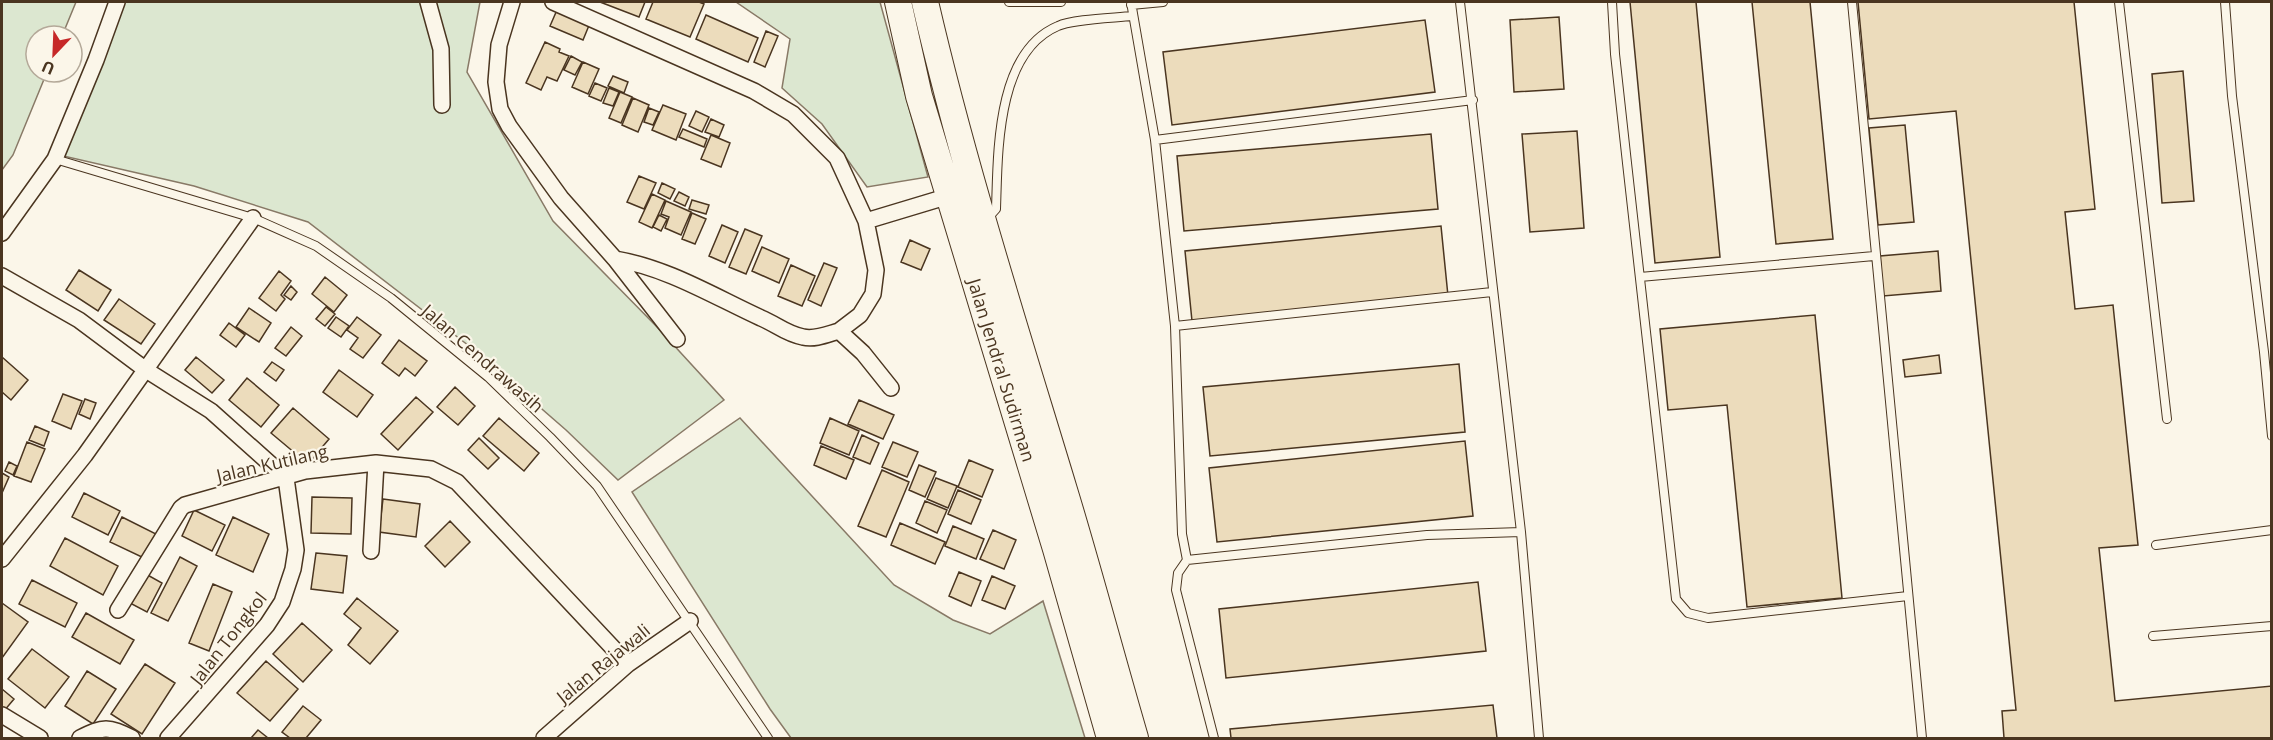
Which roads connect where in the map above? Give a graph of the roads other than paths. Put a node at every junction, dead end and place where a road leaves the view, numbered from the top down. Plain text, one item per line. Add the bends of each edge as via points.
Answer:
1 (117, 2) edge
2 (428, 2) edge
3 (512, 2) edge
4 (553, 2) edge
5 (898, 2) edge
6 (925, 2) edge
7 (1009, 2) edge
8 (1061, 2) edge
9 (1163, 2) edge
10 (1460, 2) edge
11 (1612, 2) edge
12 (1852, 2) edge
13 (2120, 2) edge
14 (2224, 2) edge
15 (1131, 3) edge
16 (1132, 16) junction
17 (1473, 100) junction
18 (442, 105) dead end
19 (1155, 140) junction
20 (55, 159) junction
21 (949, 196) junction
22 (253, 218) junction
23 (866, 221) junction
24 (984, 224) junction
25 (2, 233) edge
26 (1874, 256) junction
27 (615, 259) junction
28 (2, 276) edge
29 (1640, 277) junction
30 (1492, 292) junction
31 (1175, 326) junction
32 (839, 331) junction
33 (677, 339) dead end
34 (146, 370) junction
35 (891, 388) dead end
36 (2167, 419) dead end
37 (2271, 436) edge
38 (376, 463) junction
39 (286, 478) junction
40 (2271, 530) edge
41 (1521, 532) junction
42 (2156, 545) dead end
43 (371, 551) dead end
44 (2, 559) edge
45 (1187, 560) junction
46 (1908, 596) junction
47 (118, 610) dead end
48 (690, 621) junction
49 (2271, 626) edge
50 (2153, 636) dead end
51 (628, 664) junction
52 (2, 715) edge
53 (40, 738) edge
54 (80, 738) edge
55 (132, 738) edge
56 (168, 738) edge
57 (544, 738) edge
58 (768, 738) edge
59 (1110, 738) edge
60 (1135, 738) edge
61 (1214, 738) edge
62 (1539, 738) edge
63 (1922, 738) edge

1 - 20 street
2 - 18 street via 441,49
3 - 27 street via 498,54 496,82 500,109 561,198
4 - 23 street via 754,90 793,114 837,158
5 - 21 highway, Jalan Jendral Sudirman via 919,96
6 - 24 highway, Jalan Jendral Sudirman
7 - 8 lane
9 - 15 lane
10 - 17 lane
11 - 29 lane
12 - 26 lane
13 - 36 lane
14 - 37 lane
15 - 16 lane
16 - 19 lane
16 - 24 lane via 1059,26 1034,41 1023,55 1005,98 996,209
17 - 19 lane
17 - 30 lane
19 - 31 lane
20 - 22 lane, Jalan Cendrawasih
20 - 25 street
21 - 23 street
21 - 59 highway, Jalan Jendral Sudirman
22 - 34 street
22 - 48 lane, Jalan Cendrawasih via 316,246 391,298 488,377 597,486
23 - 32 street via 876,270 873,294 860,315
24 - 60 highway, Jalan Jendral Sudirman
26 - 29 lane
26 - 46 lane
27 - 32 street via 686,280 782,331 805,338
27 - 33 street
28 - 34 street via 79,320
29 - 46 lane via 1676,599 1688,612 1708,618
30 - 31 lane
30 - 41 lane
31 - 45 lane via 1182,534
32 - 35 street
34 - 39 street via 210,411
34 - 44 street
38 - 39 street, Jalan Kutilang via 305,471
38 - 43 street
38 - 51 street, Jalan Kutilang via 430,469 457,482
39 - 47 street, Jalan Kutilang via 181,508
39 - 56 street, Jalan Tongkol via 296,550 282,602 267,626
40 - 42 lane
41 - 45 lane via 1428,535
41 - 62 lane
45 - 61 lane via 1179,573 1176,590
46 - 63 lane
48 - 51 street, Jalan Rajawali
48 - 58 lane, Jalan Cendrawasih
49 - 50 lane
51 - 57 street, Jalan Rajawali
52 - 53 street
54 - 55 street via 100,728

